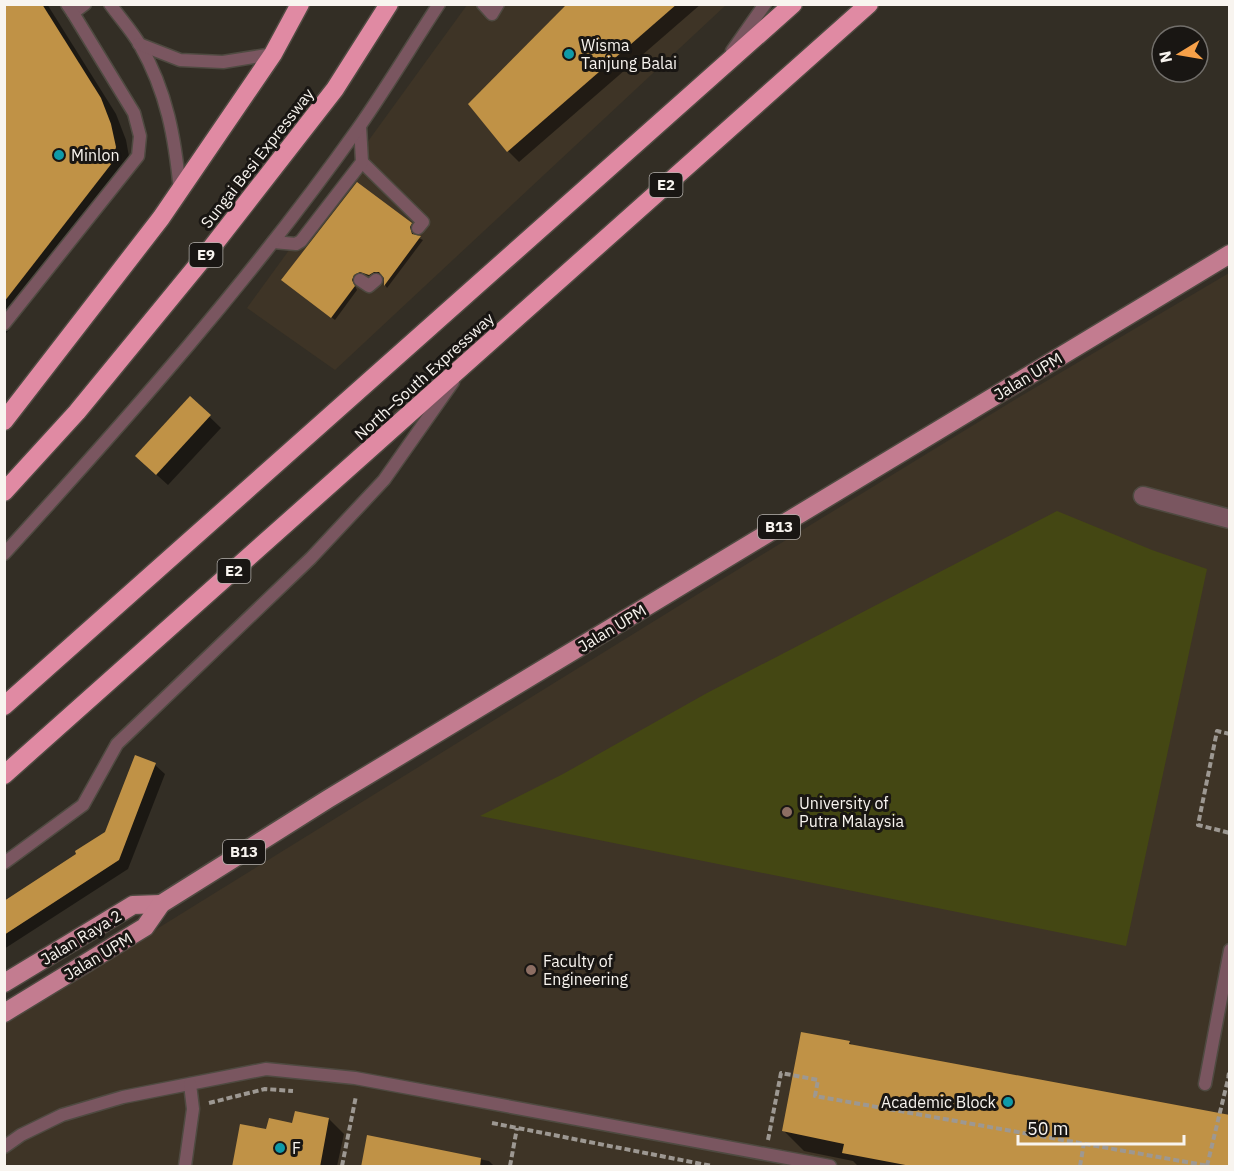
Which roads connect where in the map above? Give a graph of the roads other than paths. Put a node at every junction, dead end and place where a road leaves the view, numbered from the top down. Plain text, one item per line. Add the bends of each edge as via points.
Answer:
1 (85, 4) edge
2 (110, 4) edge
3 (300, 4) edge
4 (389, 4) edge
5 (439, 4) edge
6 (483, 4) edge
7 (498, 4) edge
8 (765, 4) edge
9 (793, 4) edge
10 (869, 4) edge
11 (70, 9) edge
12 (139, 44) junction
13 (273, 54) junction
14 (717, 72) junction
15 (360, 126) junction
16 (362, 162) junction
17 (180, 191) junction
18 (418, 228) dead end
19 (273, 242) junction
20 (1230, 254) edge
21 (360, 280) dead end
22 (376, 280) dead end
23 (4, 324) edge
24 (464, 367) junction
25 (4, 421) edge
26 (4, 492) edge
27 (1143, 496) dead end
28 (1230, 519) edge
29 (4, 554) edge
30 (4, 706) edge
31 (4, 775) edge
32 (4, 863) edge
33 (161, 904) junction
34 (1230, 950) edge
35 (4, 983) edge
36 (4, 1013) edge
37 (190, 1084) junction
38 (1204, 1084) dead end
39 (4, 1147) edge
40 (185, 1167) edge
41 (830, 1167) edge

1 - 11 lane
2 - 12 lane
3 - 13 highway
4 - 26 highway, Sungai Besi Expressway / E9 via 335,89 206,256 77,412
5 - 15 lane
6 - 7 lane via 492,14
8 - 14 lane
9 - 14 highway, North–South Expressway
10 - 24 highway, North–South Expressway / E2
11 - 23 lane via 134,113 140,136 138,156
12 - 13 lane via 180,60 223,62
12 - 17 lane via 162,91 175,144
13 - 17 highway
14 - 30 highway, North–South Expressway
15 - 16 lane
15 - 19 lane
16 - 18 lane via 423,222
16 - 19 lane via 304,243
17 - 25 highway
19 - 29 lane via 188,347
20 - 33 main road, Jalan UPM / B13
21 - 22 lane via 369,286
24 - 31 highway, North–South Expressway / E2
24 - 32 lane via 384,480 311,558 117,744 83,804
27 - 28 street
33 - 35 main road, Jalan Raya 2 / B13 via 134,905
33 - 36 main road, Jalan UPM / B13 via 145,927
34 - 38 lane
37 - 39 lane via 123,1097 62,1115
37 - 40 lane via 193,1109
37 - 41 lane via 266,1069 355,1078

